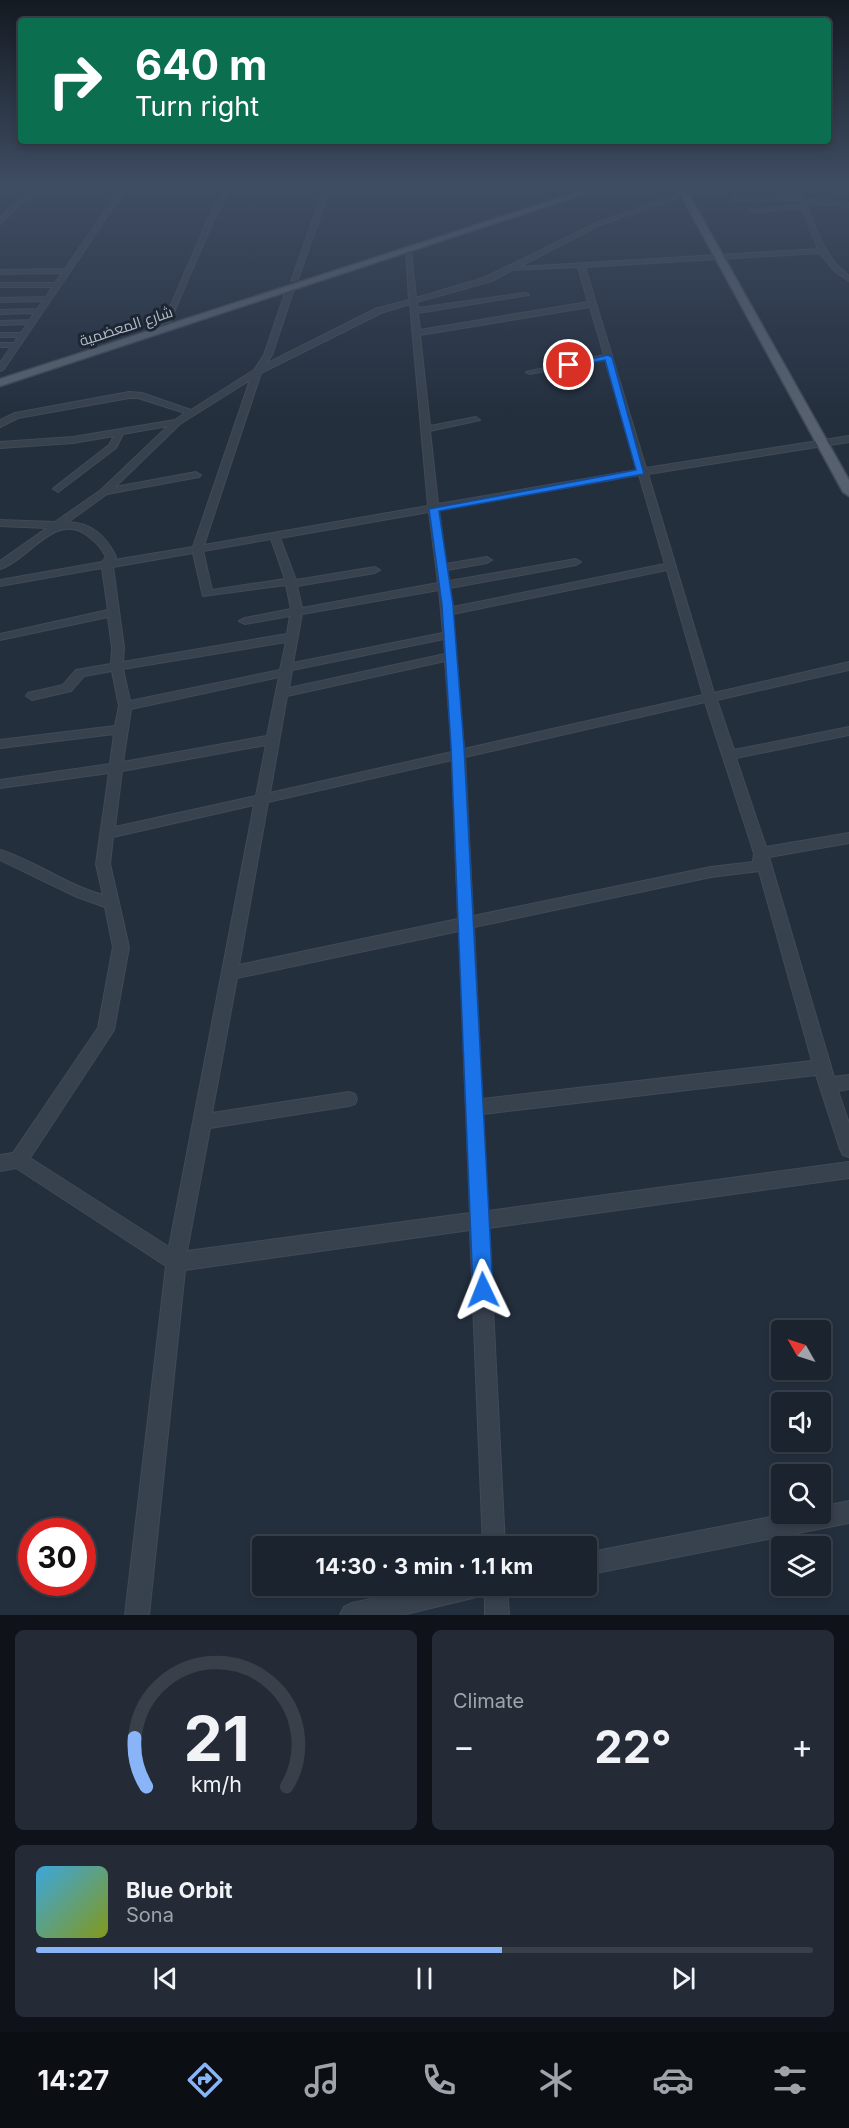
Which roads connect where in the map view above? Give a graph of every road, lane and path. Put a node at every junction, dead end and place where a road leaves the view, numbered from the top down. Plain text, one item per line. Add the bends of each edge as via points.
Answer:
1 (73, 261) edge
2 (192, 261) edge
3 (300, 261) edge
4 (365, 261) edge
5 (367, 261) edge
6 (413, 261) edge
7 (526, 261) edge
8 (631, 261) edge
9 (722, 261) edge
10 (828, 261) edge
11 (581, 265) junction
12 (509, 270) junction
13 (0, 272) edge
14 (64, 274) junction
15 (0, 278) edge
16 (849, 279) edge
17 (292, 284) junction
18 (0, 285) edge
19 (58, 285) junction
20 (0, 294) edge
21 (525, 295) dead end
22 (414, 299) junction
23 (0, 300) edge
24 (45, 303) junction
25 (592, 303) junction
26 (0, 307) edge
27 (415, 311) junction
28 (0, 312) edge
29 (32, 322) junction
30 (0, 323) edge
31 (164, 326) junction
32 (416, 333) junction
33 (0, 335) edge
34 (24, 335) junction
35 (0, 345) edge
36 (16, 345) junction
37 (608, 357) junction
38 (0, 369) edge
39 (257, 372) junction
40 (530, 372) dead end
41 (0, 381) edge
42 (192, 413) junction
43 (476, 420) dead end
44 (177, 422) junction
45 (0, 424) edge
46 (427, 429) junction
47 (119, 434) junction
48 (849, 440) edge
49 (822, 444) junction
50 (0, 445) edge
51 (641, 472) junction
52 (196, 475) dead end
53 (58, 489) dead end
54 (104, 492) junction
55 (849, 492) edge
56 (434, 509) junction
57 (0, 523) edge
58 (57, 524) junction
59 (275, 537) junction
60 (197, 549) junction
61 (14, 556) junction
62 (0, 557) edge
63 (487, 560) dead end
64 (576, 562) dead end
65 (107, 564) junction
66 (670, 566) junction
67 (0, 567) edge
68 (441, 568) junction
69 (375, 570) dead end
70 (0, 583) edge
71 (292, 583) junction
72 (443, 586) junction
73 (297, 611) junction
74 (114, 612) junction
75 (447, 612) junction
76 (245, 621) dead end
77 (449, 636) junction
78 (0, 637) edge
79 (292, 637) junction
80 (450, 657) junction
81 (849, 666) edge
82 (117, 667) junction
83 (288, 670) junction
84 (282, 693) junction
85 (32, 696) dead end
86 (710, 698) junction
87 (125, 706) junction
88 (121, 729) junction
89 (849, 731) edge
90 (273, 739) junction
91 (0, 744) edge
92 (458, 754) junction
93 (730, 755) junction
94 (118, 767) junction
95 (0, 784) edge
96 (264, 797) junction
97 (107, 834) junction
98 (849, 838) edge
99 (761, 853) junction
100 (0, 855) edge
101 (111, 903) junction
102 (465, 925) junction
103 (230, 973) junction
104 (822, 1067) junction
105 (849, 1082) edge
106 (827, 1085) junction
107 (349, 1099) dead end
108 (476, 1107) junction
109 (202, 1122) junction
110 (849, 1149) edge
111 (9, 1162) edge
112 (849, 1170) edge
113 (480, 1220) junction
114 (176, 1262) junction
115 (849, 1512) edge
116 (494, 1536) edge
117 (597, 1562) edge
118 (435, 1596) edge
119 (496, 1596) edge
120 (137, 1615) edge
121 (352, 1615) edge
122 (497, 1615) edge

1 - 14 street
2 - 31 street
3 - 17 street
4 - 17 main road, شارع المعضمية
5 - 31 main road, شارع المعضمية
6 - 22 street
7 - 12 street
8 - 11 street
9 - 49 main road
10 - 16 street
11 - 12 street
11 - 25 street
12 - 22 street
13 - 14 street
14 - 15 street
14 - 19 street
17 - 39 street via 268,355
17 - 41 main road, شارع المعضمية
18 - 19 street
19 - 24 street
20 - 24 street
21 - 27 street
22 - 27 street
22 - 39 street via 341,328
23 - 24 street
24 - 26 street
24 - 28 street
24 - 29 street
25 - 32 street
25 - 37 street
27 - 32 street
29 - 30 street
29 - 34 street
31 - 41 main road, شارع المعضمية
32 - 46 street
33 - 34 street
34 - 36 street
35 - 36 street
36 - 38 street
37 - 40 street
37 - 51 street
39 - 42 street
39 - 60 street
42 - 44 street
42 - 45 street via 129,395 15,416
43 - 46 street
44 - 47 street
44 - 54 street
46 - 56 street
47 - 50 street
47 - 53 street via 113,446
48 - 49 street
49 - 51 street
49 - 55 main road
51 - 56 street
51 - 66 street
52 - 54 street
54 - 58 street
56 - 59 street
56 - 68 street
57 - 58 street
58 - 61 street
58 - 65 street via 82,526 105,544 111,557
59 - 60 street
59 - 71 street
60 - 65 street
60 - 71 street via 207,594
61 - 62 street
61 - 67 street
63 - 68 street
64 - 72 street
65 - 70 street
65 - 74 street
66 - 75 street
66 - 86 street
68 - 72 street
69 - 71 street
71 - 73 street
72 - 73 street
72 - 75 street
73 - 76 street
73 - 79 street
74 - 78 street
74 - 82 street
75 - 77 street
77 - 80 street
77 - 83 street
79 - 82 street
79 - 83 street
80 - 84 street
80 - 92 street
81 - 86 street
82 - 85 street via 80,674 67,688
82 - 87 street
83 - 84 street
83 - 87 street
84 - 90 street
86 - 92 street
86 - 93 street
87 - 88 street
88 - 91 street
88 - 94 street
89 - 93 street
90 - 94 street
90 - 96 street
92 - 96 street
92 - 102 street
93 - 99 street
94 - 95 street
94 - 97 street
96 - 97 street
96 - 103 street
97 - 101 street via 103,864
98 - 99 street
99 - 102 street via 759,866 711,872
99 - 104 street
100 - 101 street via 16,859 88,898
101 - 111 street via 120,947 106,1030
102 - 103 street
102 - 108 street
103 - 109 street
104 - 106 street
104 - 108 street
105 - 106 street
106 - 110 street
107 - 109 street
108 - 113 street
109 - 114 street
111 - 114 street
112 - 113 street
113 - 114 street
113 - 116 street
114 - 120 street
115 - 117 street
118 - 121 street
119 - 122 street

